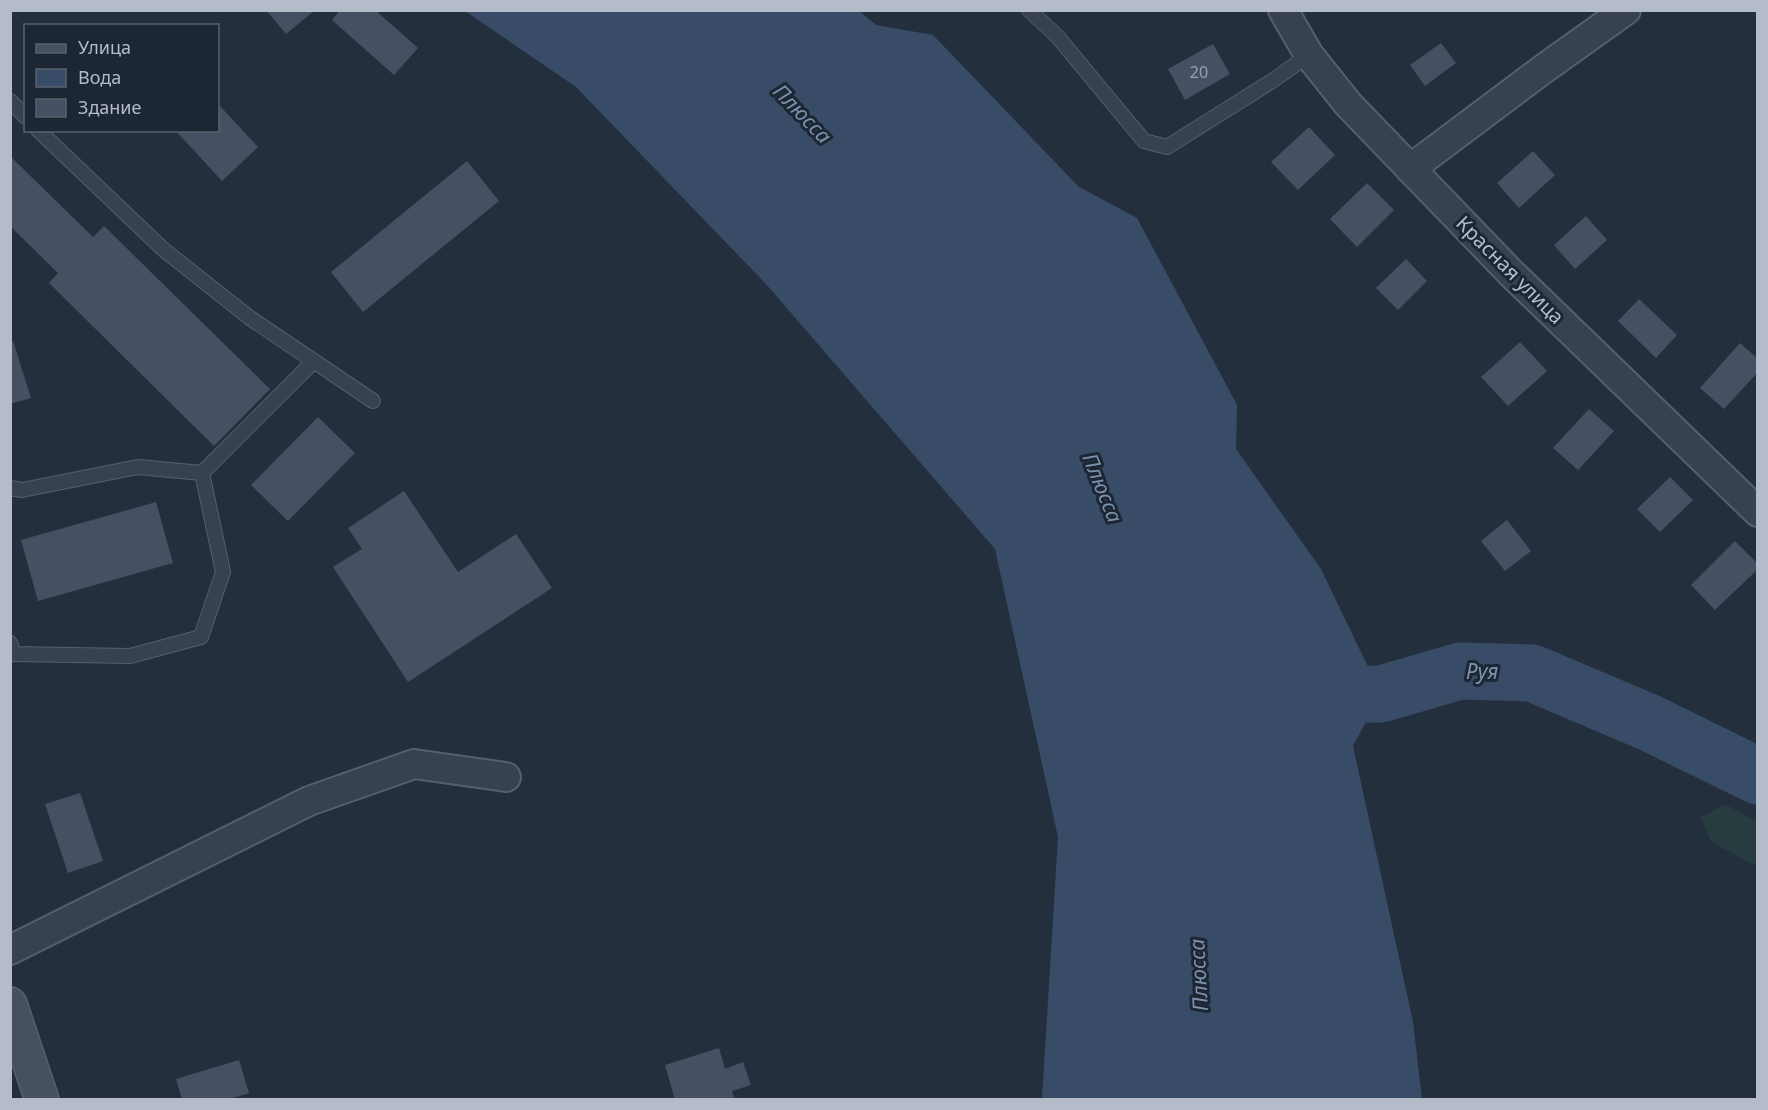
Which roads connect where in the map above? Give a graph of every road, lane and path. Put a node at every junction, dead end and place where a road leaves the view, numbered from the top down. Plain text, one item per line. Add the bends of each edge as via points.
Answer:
1 (1029, 10) edge
2 (1283, 10) edge
3 (1626, 10) edge
4 (1309, 55) junction
5 (10, 100) edge
6 (24, 115) edge
7 (40, 132) edge
8 (1410, 169) junction
9 (314, 360) junction
10 (373, 401) dead end
11 (202, 473) junction
12 (10, 488) edge
13 (1758, 512) edge
14 (10, 643) edge
15 (506, 777) dead end
16 (10, 951) edge
17 (10, 1004) edge
18 (42, 1100) edge

1 - 4 lane via 1057,36 1144,141 1167,147
2 - 4 street, Красная улица
3 - 8 street
4 - 8 street, Красная улица via 1348,104
5 - 6 lane
7 - 9 lane via 164,250 250,318
8 - 13 street, Красная улица via 1512,274
9 - 10 lane
9 - 11 lane
11 - 12 lane via 138,467 22,490
11 - 14 lane via 223,572 201,637 130,656 14,654
15 - 16 street via 414,764 309,801
17 - 18 main road

